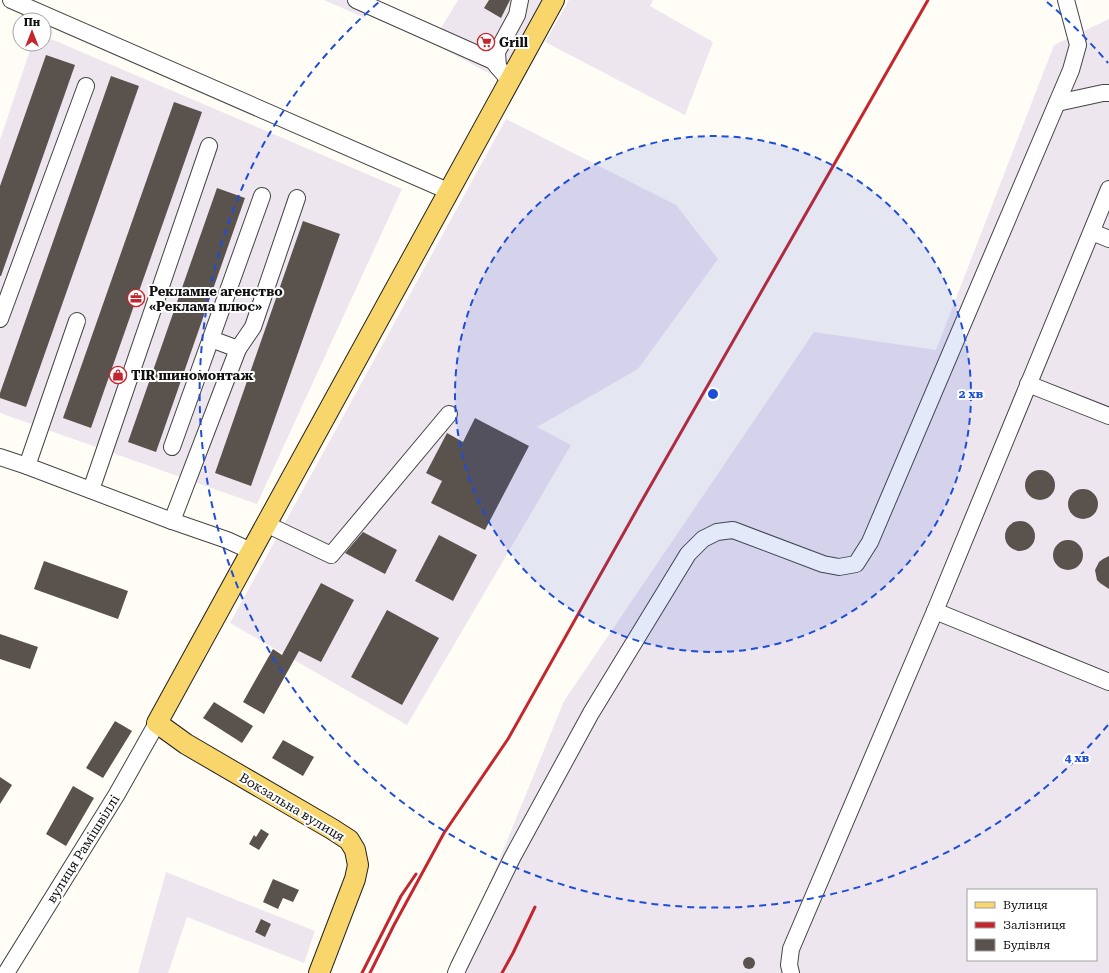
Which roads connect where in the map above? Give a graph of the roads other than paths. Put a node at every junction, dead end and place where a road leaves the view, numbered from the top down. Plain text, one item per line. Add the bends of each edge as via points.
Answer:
1 (10, 0) edge
2 (356, 0) edge
3 (520, 0) edge
4 (554, 0) edge
5 (1066, 0) edge
6 (504, 74) junction
7 (86, 86) dead end
8 (1109, 93) edge
9 (1057, 103) junction
10 (209, 146) dead end
11 (1109, 189) edge
12 (448, 190) junction
13 (262, 196) dead end
14 (297, 198) dead end
15 (1092, 232) junction
16 (1109, 239) edge
17 (0, 319) edge
18 (77, 321) dead end
19 (211, 339) junction
20 (238, 349) junction
21 (1028, 384) junction
22 (449, 414) dead end
23 (1109, 416) edge
24 (172, 447) dead end
25 (0, 457) edge
26 (27, 466) junction
27 (91, 490) junction
28 (172, 521) junction
29 (266, 524) junction
30 (251, 551) junction
31 (935, 611) junction
32 (1109, 682) edge
33 (157, 723) junction
34 (6, 973) edge
35 (319, 973) edge
36 (456, 973) edge
37 (791, 973) edge

1 - 12 street
2 - 6 street via 493,61
3 - 6 street via 517,14 498,52
4 - 6 main road
5 - 9 street via 1078,45
6 - 12 main road
7 - 17 street
8 - 9 street
9 - 36 street via 870,542 856,564 839,567 823,564 733,530 717,532 703,539 688,554 591,713 512,858
10 - 27 street
11 - 15 street
12 - 29 main road
13 - 19 street
14 - 20 street via 253,327
15 - 16 street
15 - 21 street
18 - 26 street
19 - 20 street
19 - 24 street
20 - 28 street
21 - 23 street
21 - 31 street
22 - 29 street via 331,555
25 - 26 street
26 - 27 street
27 - 28 street
28 - 30 street
29 - 30 main road
30 - 33 main road
31 - 32 street
31 - 37 street via 791,948
33 - 34 street, вулиця Рамішвіллі via 117,794
33 - 35 main road, Вокзальна вулиця via 186,744 349,840 355,850 358,864 355,878

